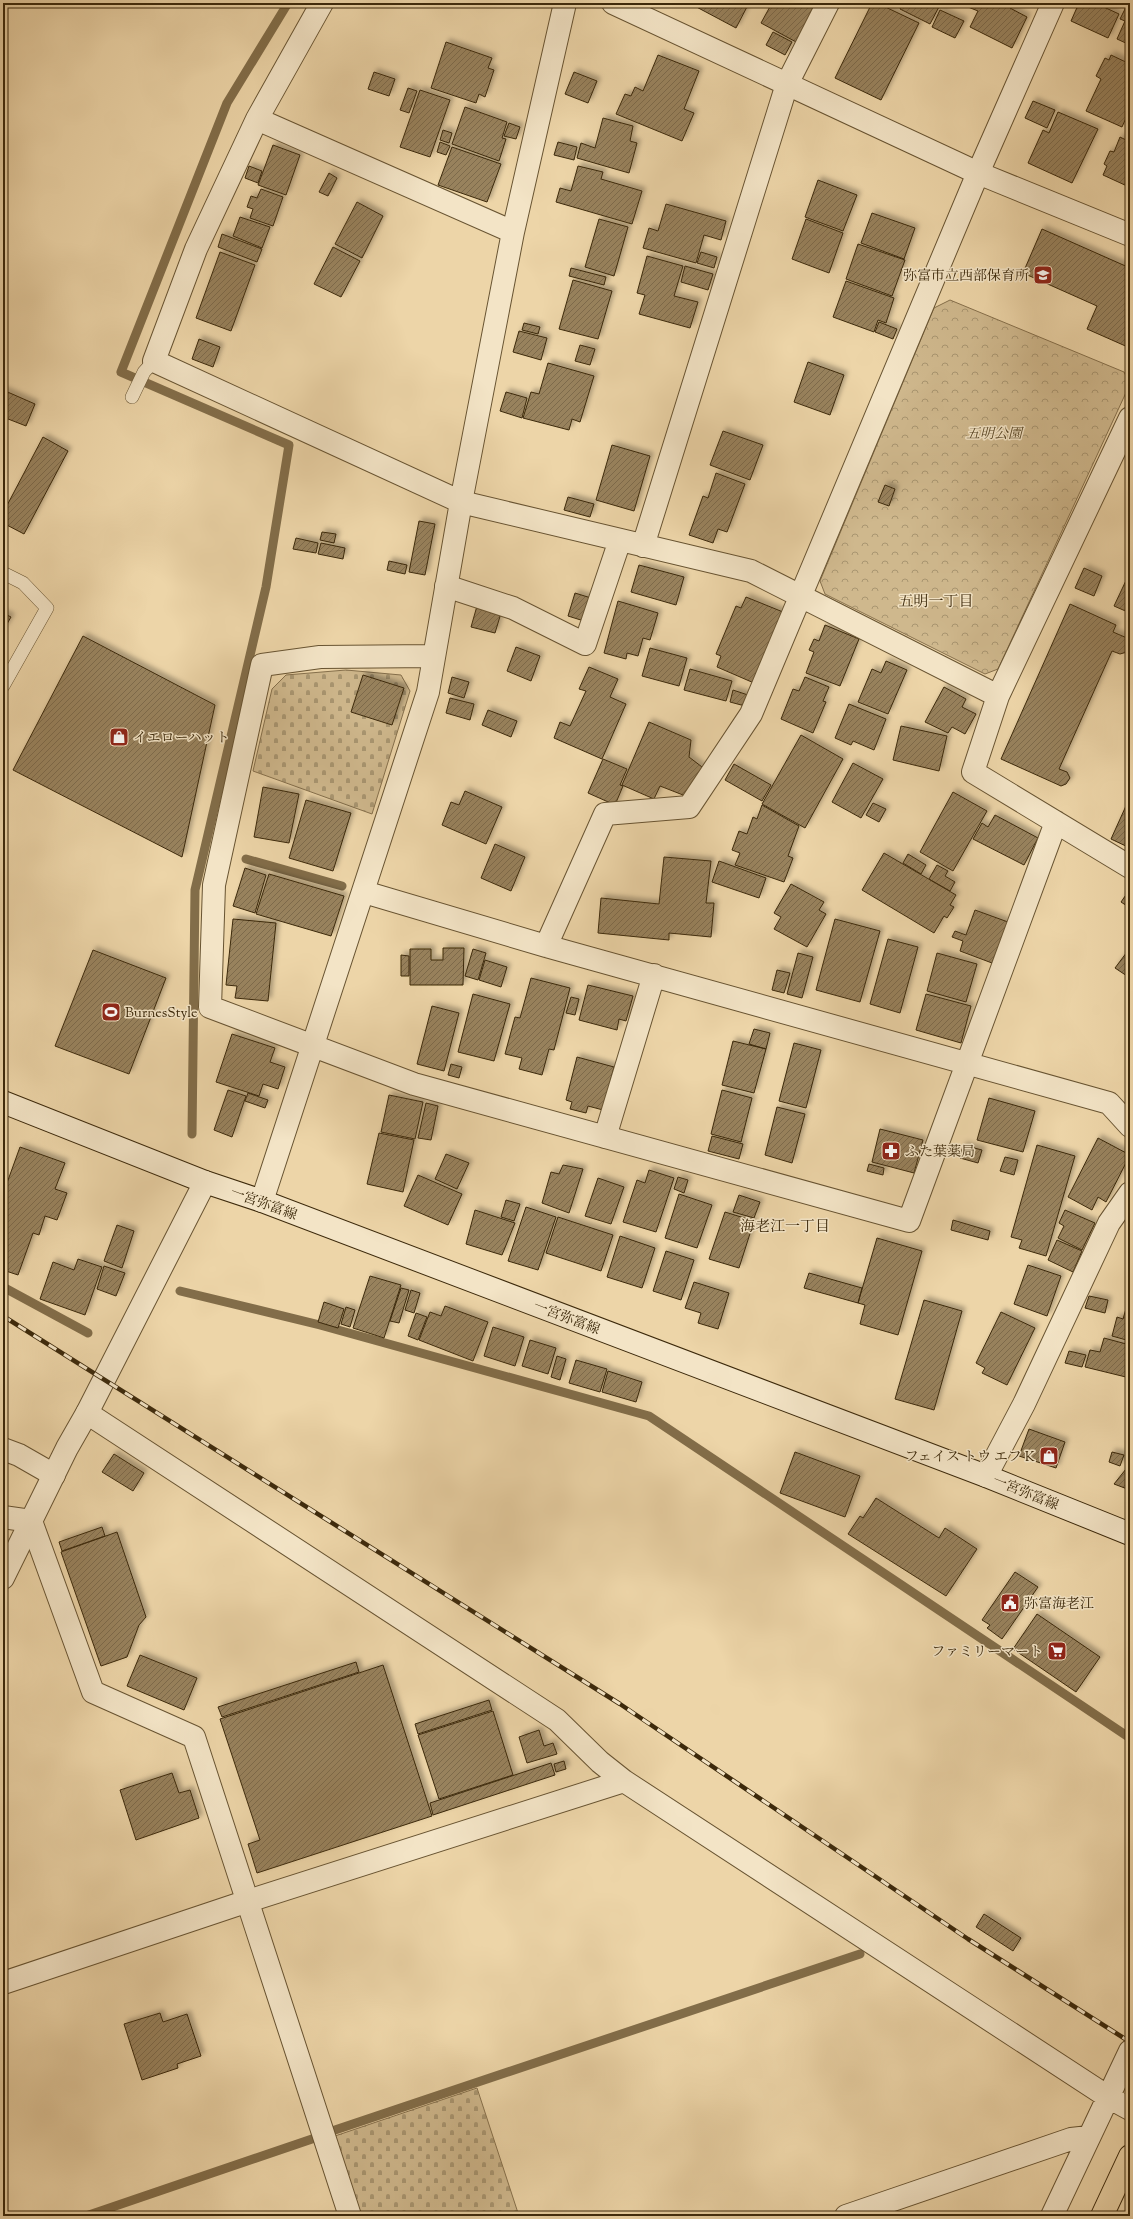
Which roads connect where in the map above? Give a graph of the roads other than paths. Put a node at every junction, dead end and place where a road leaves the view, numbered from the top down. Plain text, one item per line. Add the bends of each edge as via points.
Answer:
1 (322, 3) edge
2 (565, 3) edge
3 (613, 3) edge
4 (828, 3) edge
5 (1053, 3) edge
6 (787, 84) junction
7 (257, 119) junction
8 (978, 173) junction
9 (513, 232) junction
10 (1130, 235) edge
11 (149, 367) junction
12 (132, 397) dead end
13 (1130, 418) edge
14 (461, 502) junction
15 (620, 540) junction
16 (643, 546) junction
17 (3, 573) edge
18 (446, 586) junction
19 (800, 596) junction
20 (433, 656) junction
21 (3, 686) edge
22 (998, 696) junction
23 (1056, 822) junction
24 (1130, 867) edge
25 (364, 892) junction
26 (546, 946) junction
27 (654, 975) junction
28 (311, 1046) junction
29 (966, 1065) junction
30 (3, 1102) edge
31 (1130, 1126) edge
32 (605, 1137) junction
33 (205, 1182) junction
34 (1130, 1193) edge
35 (262, 1201) junction
36 (87, 1413) junction
37 (3, 1449) edge
38 (54, 1475) junction
39 (986, 1476) junction
40 (3, 1517) edge
41 (31, 1521) junction
42 (1130, 1534) edge
43 (3, 1578) edge
44 (624, 1781) junction
45 (248, 1901) junction
46 (3, 1983) edge
47 (1130, 2051) edge
48 (1108, 2097) junction
49 (1130, 2109) edge
50 (1089, 2137) junction
51 (1130, 2156) edge
52 (350, 2216) edge
53 (846, 2216) edge
54 (1052, 2216) edge
55 (1102, 2216) edge

1 - 7 street
2 - 9 street
3 - 6 street
4 - 6 street
5 - 8 street
6 - 8 street
6 - 16 street
7 - 9 street
7 - 11 street via 196,249
8 - 10 street
8 - 19 street
9 - 14 street
11 - 12 lane
11 - 14 street
13 - 22 street
14 - 15 street
14 - 18 street
15 - 16 street
15 - 18 street via 585,644 513,608
16 - 19 street via 751,571
17 - 21 lane via 23,584 47,608
18 - 20 street
19 - 22 street
19 - 26 street via 751,714 689,808 605,814
20 - 25 street via 428,692
20 - 28 street via 320,657 262,665 214,886 210,1007
22 - 23 street via 973,772
23 - 24 street
23 - 29 street
25 - 26 street
25 - 28 street
26 - 27 street
27 - 29 street
27 - 32 street
28 - 32 street via 414,1084
28 - 35 street
29 - 31 street via 1108,1103
29 - 32 street via 909,1221
30 - 33 street, 一宮弥富線
33 - 35 street, 一宮弥富線
33 - 36 street
34 - 39 street via 1109,1223 1024,1404
35 - 39 street, 一宮弥富線
36 - 38 street
36 - 44 street via 557,1720 600,1762
37 - 38 street
38 - 41 street
39 - 42 street, 一宮弥富線
40 - 41 street
41 - 43 street
41 - 45 street via 93,1692 194,1737
44 - 45 street
44 - 48 street
45 - 46 street
45 - 52 street
47 - 48 street
48 - 49 street
48 - 50 street
50 - 53 street via 1071,2139
50 - 54 street
51 - 55 highway

